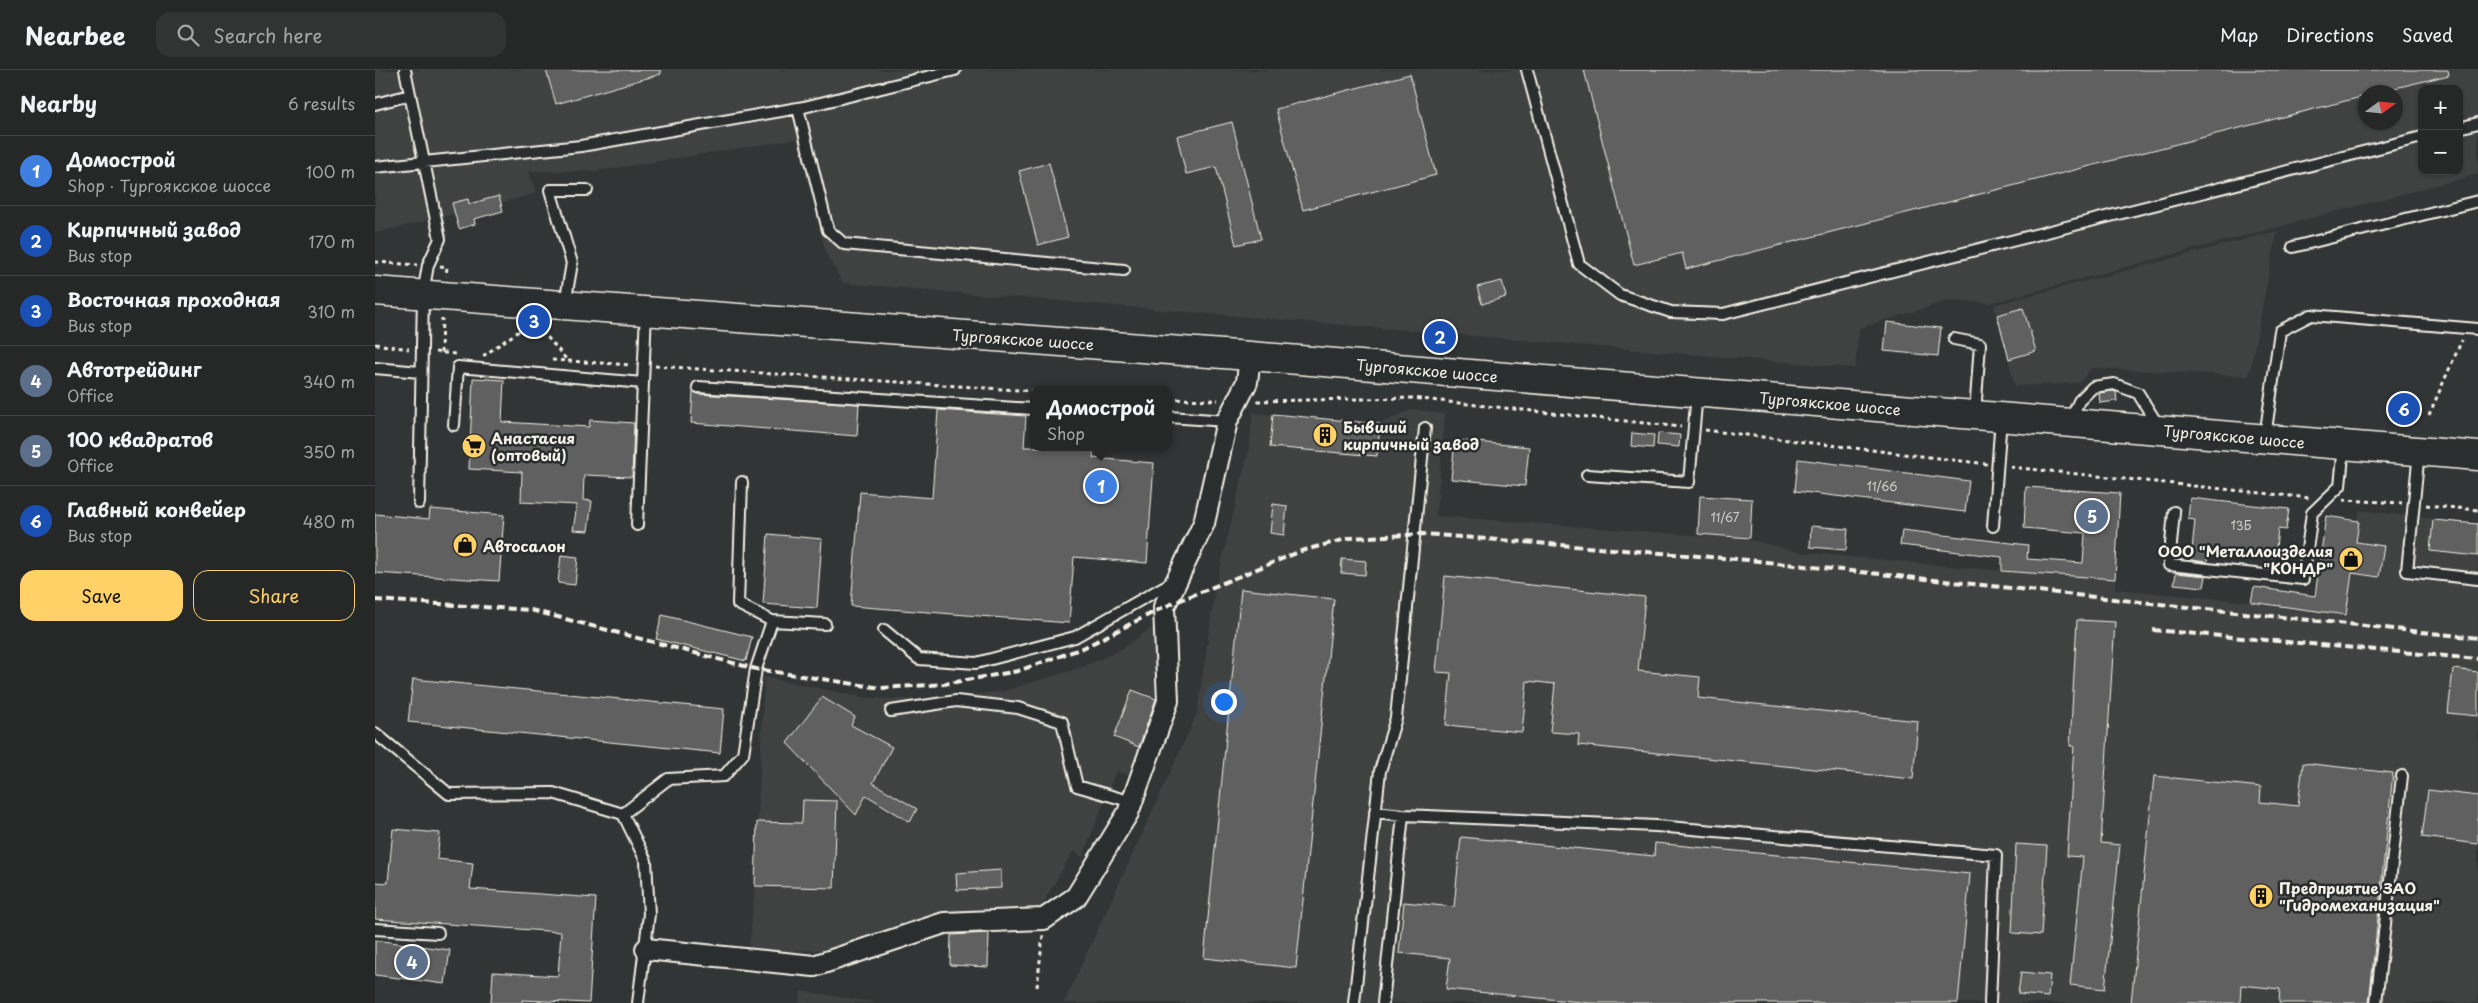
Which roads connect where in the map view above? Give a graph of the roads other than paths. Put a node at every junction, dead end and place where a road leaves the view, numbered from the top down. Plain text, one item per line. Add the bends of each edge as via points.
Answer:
1 (405, 70) edge
2 (955, 70) edge
3 (1527, 70) edge
4 (410, 95) junction
5 (375, 104) edge
6 (798, 108) junction
7 (2478, 123) edge
8 (2463, 127) edge
9 (2418, 138) edge
10 (424, 161) junction
11 (375, 167) edge
12 (587, 190) dead end
13 (2478, 200) edge
14 (2293, 247) dead end
15 (1125, 270) dead end
16 (375, 291) edge
17 (423, 294) junction
18 (564, 305) junction
19 (646, 311) junction
20 (2473, 329) edge
21 (1954, 339) dead end
22 (1250, 356) junction
23 (375, 368) edge
24 (421, 372) junction
25 (643, 383) junction
26 (698, 387) dead end
27 (1697, 392) junction
28 (1030, 409) edge
29 (1988, 416) junction
30 (1172, 417) edge
31 (1227, 421) junction
32 (2069, 422) junction
33 (454, 425) dead end
34 (1425, 428) dead end
35 (2161, 430) junction
36 (2264, 438) junction
37 (2344, 445) junction
38 (2419, 451) junction
39 (2478, 456) edge
40 (1587, 475) dead end
41 (742, 482) dead end
42 (419, 503) dead end
43 (2174, 512) dead end
44 (637, 525) dead end
45 (1993, 526) dead end
46 (2478, 578) edge
47 (1177, 580) junction
48 (773, 621) junction
49 (825, 624) dead end
50 (884, 630) dead end
51 (891, 712) dead end
52 (375, 733) edge
53 (2402, 776) dead end
54 (1132, 802) junction
55 (1375, 812) junction
56 (623, 814) junction
57 (1403, 815) junction
58 (375, 929) edge
59 (437, 933) dead end
60 (646, 950) junction
61 (638, 1003) edge
62 (1354, 1003) edge
63 (1383, 1003) edge
64 (1990, 1003) edge
65 (2375, 1003) edge

1 - 4 lane
2 - 6 lane
3 - 9 lane via 1579,264 1620,295 1671,312 1723,314
4 - 5 lane
4 - 10 lane
6 - 10 lane via 581,146
6 - 15 lane via 828,230 844,244
7 - 8 lane
10 - 11 lane
10 - 17 lane via 440,239 428,265
12 - 18 lane via 550,190 572,263
13 - 14 lane
16 - 17 main road, Тургоякское шоссе
17 - 18 main road, Тургоякское шоссе
17 - 24 lane
18 - 19 main road, Тургоякское шоссе
19 - 22 main road, Тургоякское шоссе
19 - 25 lane
20 - 36 lane via 2311,314 2281,331
21 - 29 lane via 1980,344
22 - 27 main road, Тургоякское шоссе
22 - 31 street via 1247,382
23 - 24 lane
24 - 42 lane
25 - 33 lane via 458,367
25 - 44 lane
26 - 28 lane
27 - 29 main road, Тургоякское шоссе
27 - 40 lane via 1689,482
29 - 32 main road, Тургоякское шоссе
29 - 45 lane via 1998,466
30 - 31 lane
31 - 47 street via 1204,523
32 - 35 main road, Тургоякское шоссе
32 - 35 lane via 2079,401 2093,387 2114,384 2138,394
34 - 55 lane via 1396,718 1380,771
35 - 36 main road, Тургоякское шоссе
36 - 37 main road, Тургоякское шоссе
37 - 38 main road, Тургоякское шоссе
37 - 43 lane via 2340,486 2311,513 2303,579 2169,565
38 - 39 main road, Тургоякское шоссе
38 - 46 lane via 2407,570
41 - 48 lane via 737,604
47 - 50 lane via 1075,636 976,663 919,659
47 - 54 street via 1164,608 1168,701
48 - 49 lane
48 - 56 lane via 756,669 743,754 724,776 668,779
51 - 54 lane via 956,702 1018,708 1062,722 1077,786
52 - 56 lane via 449,794 553,793
53 - 65 lane
54 - 60 street via 1076,897 1044,919 943,923 814,966
55 - 57 lane
55 - 62 lane
56 - 60 lane via 646,861 649,914
57 - 63 lane
57 - 64 lane via 1656,826 1996,855
58 - 59 lane
60 - 61 lane

